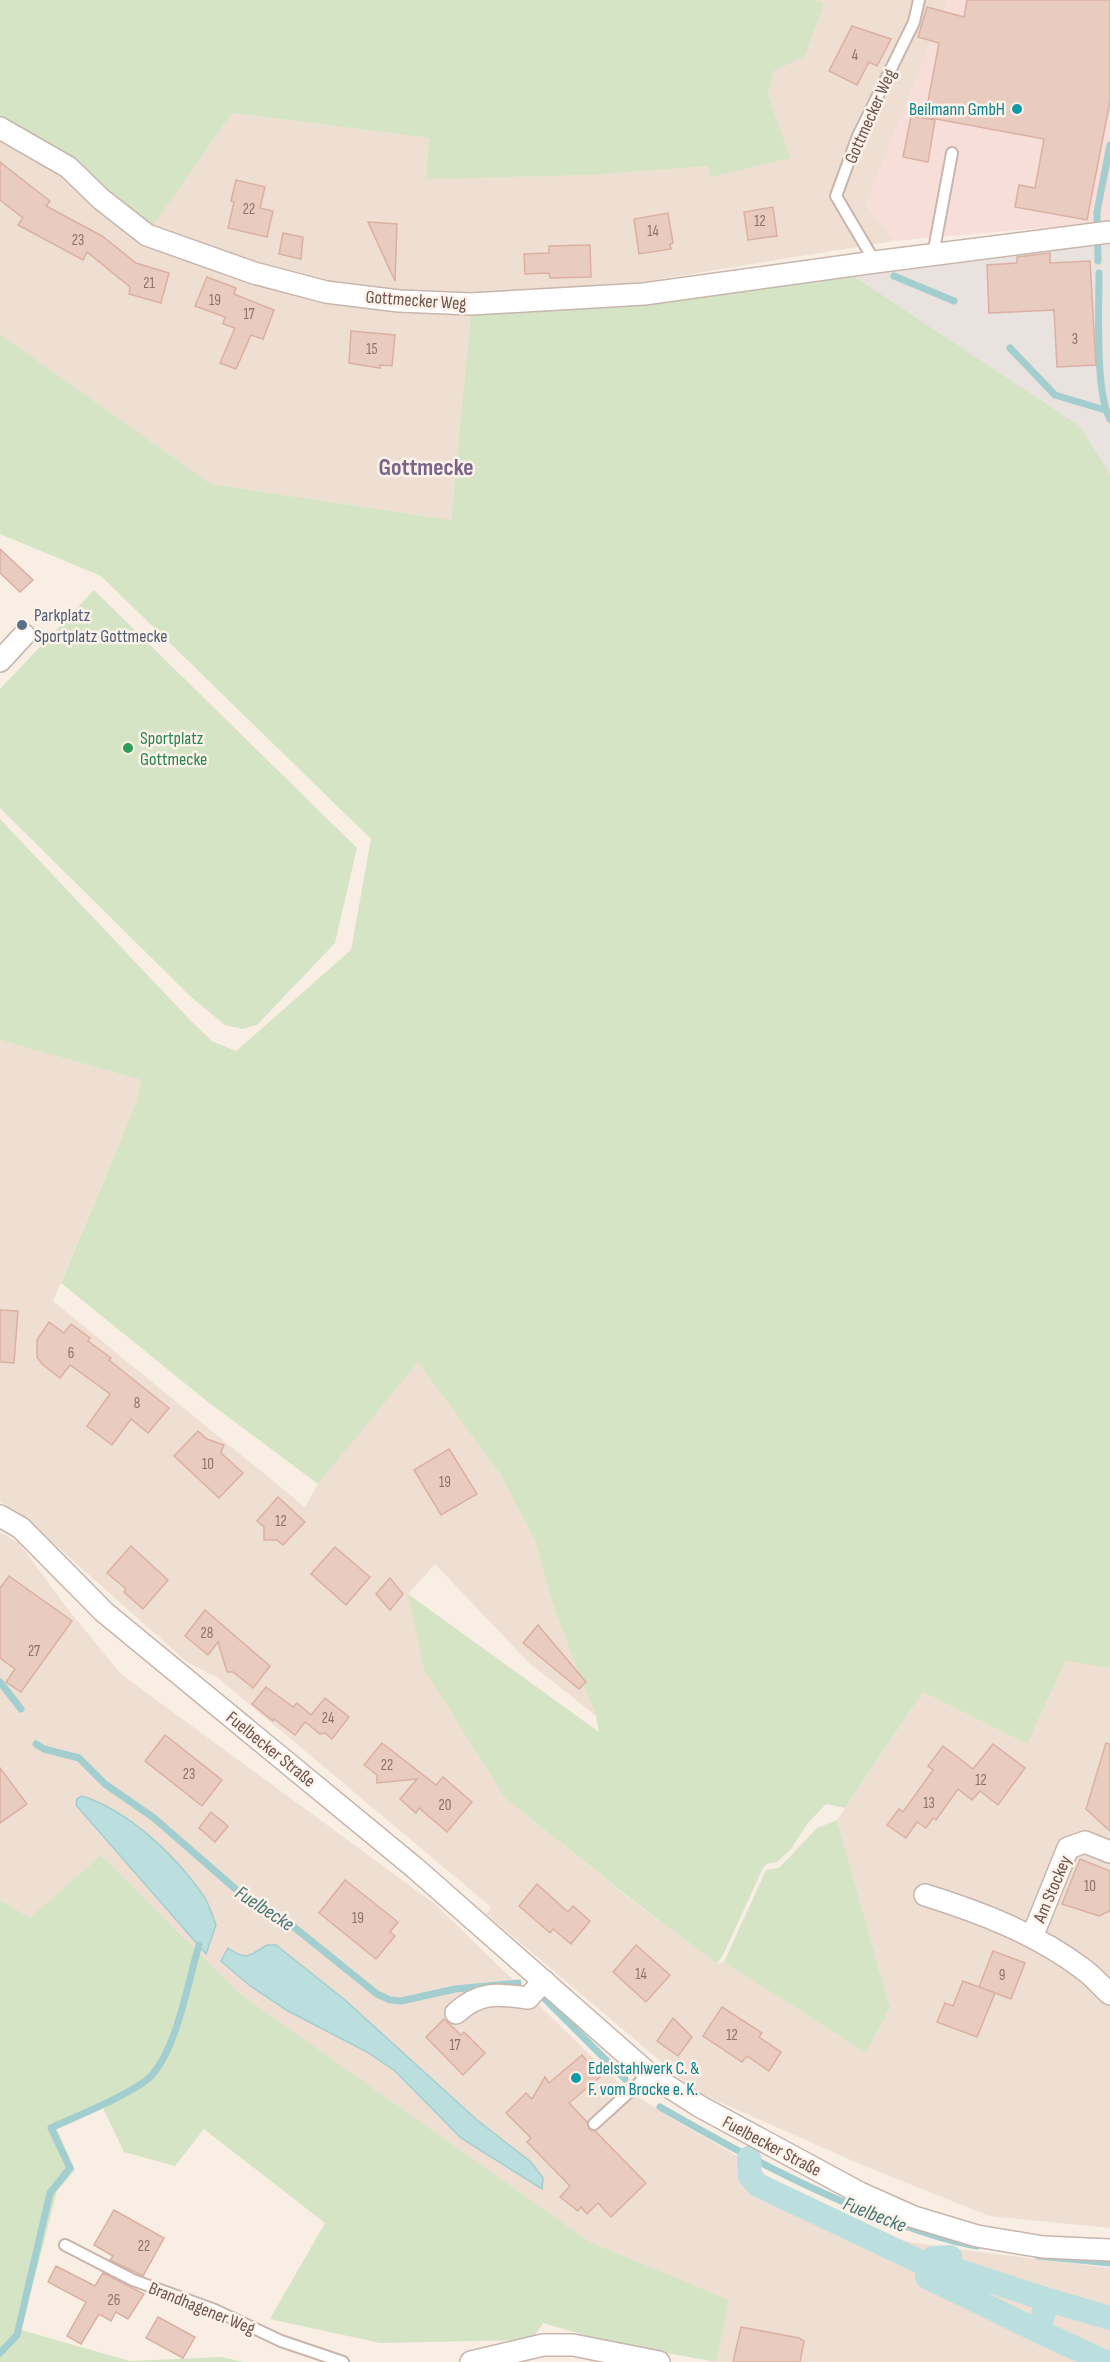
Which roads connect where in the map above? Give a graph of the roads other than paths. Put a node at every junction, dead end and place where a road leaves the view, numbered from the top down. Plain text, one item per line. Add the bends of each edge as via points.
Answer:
1 (919, 0) edge
2 (0, 128) edge
3 (952, 153) dead end
4 (1110, 232) edge
5 (933, 255) junction
6 (875, 262) junction
7 (24, 635) dead end
8 (0, 661) edge
9 (0, 1516) edge
10 (1110, 1852) edge
11 (925, 1894) dead end
12 (1032, 1937) junction
13 (544, 1981) junction
14 (1110, 1994) edge
15 (456, 2013) dead end
16 (649, 2074) junction
17 (594, 2124) dead end
18 (65, 2245) dead end
19 (1110, 2250) edge
20 (343, 2362) edge
21 (471, 2362) edge
22 (659, 2362) edge

1 - 6 lane, Gottmecker Weg via 914,22 858,136 836,196
2 - 6 street, Gottmecker Weg via 68,167 147,235 254,273 326,292 471,304 621,296
3 - 5 lane
4 - 5 street, Gottmecker Weg
5 - 6 street, Gottmecker Weg
7 - 8 street
9 - 13 street, Fuelbecker Straße via 21,1528 104,1612 398,1854
10 - 12 street, Am Stockey via 1085,1842 1068,1848
11 - 12 street, Am Stockey
12 - 14 street, Am Stockey via 1083,1969
13 - 15 street via 528,1998 482,1996
13 - 16 street, Fuelbecker Straße
16 - 17 lane
16 - 19 street, Fuelbecker Straße via 699,2106 860,2193 914,2217 977,2236 1043,2247
18 - 20 lane, Brandhagener Weg via 133,2280
21 - 22 street via 543,2345 573,2344

